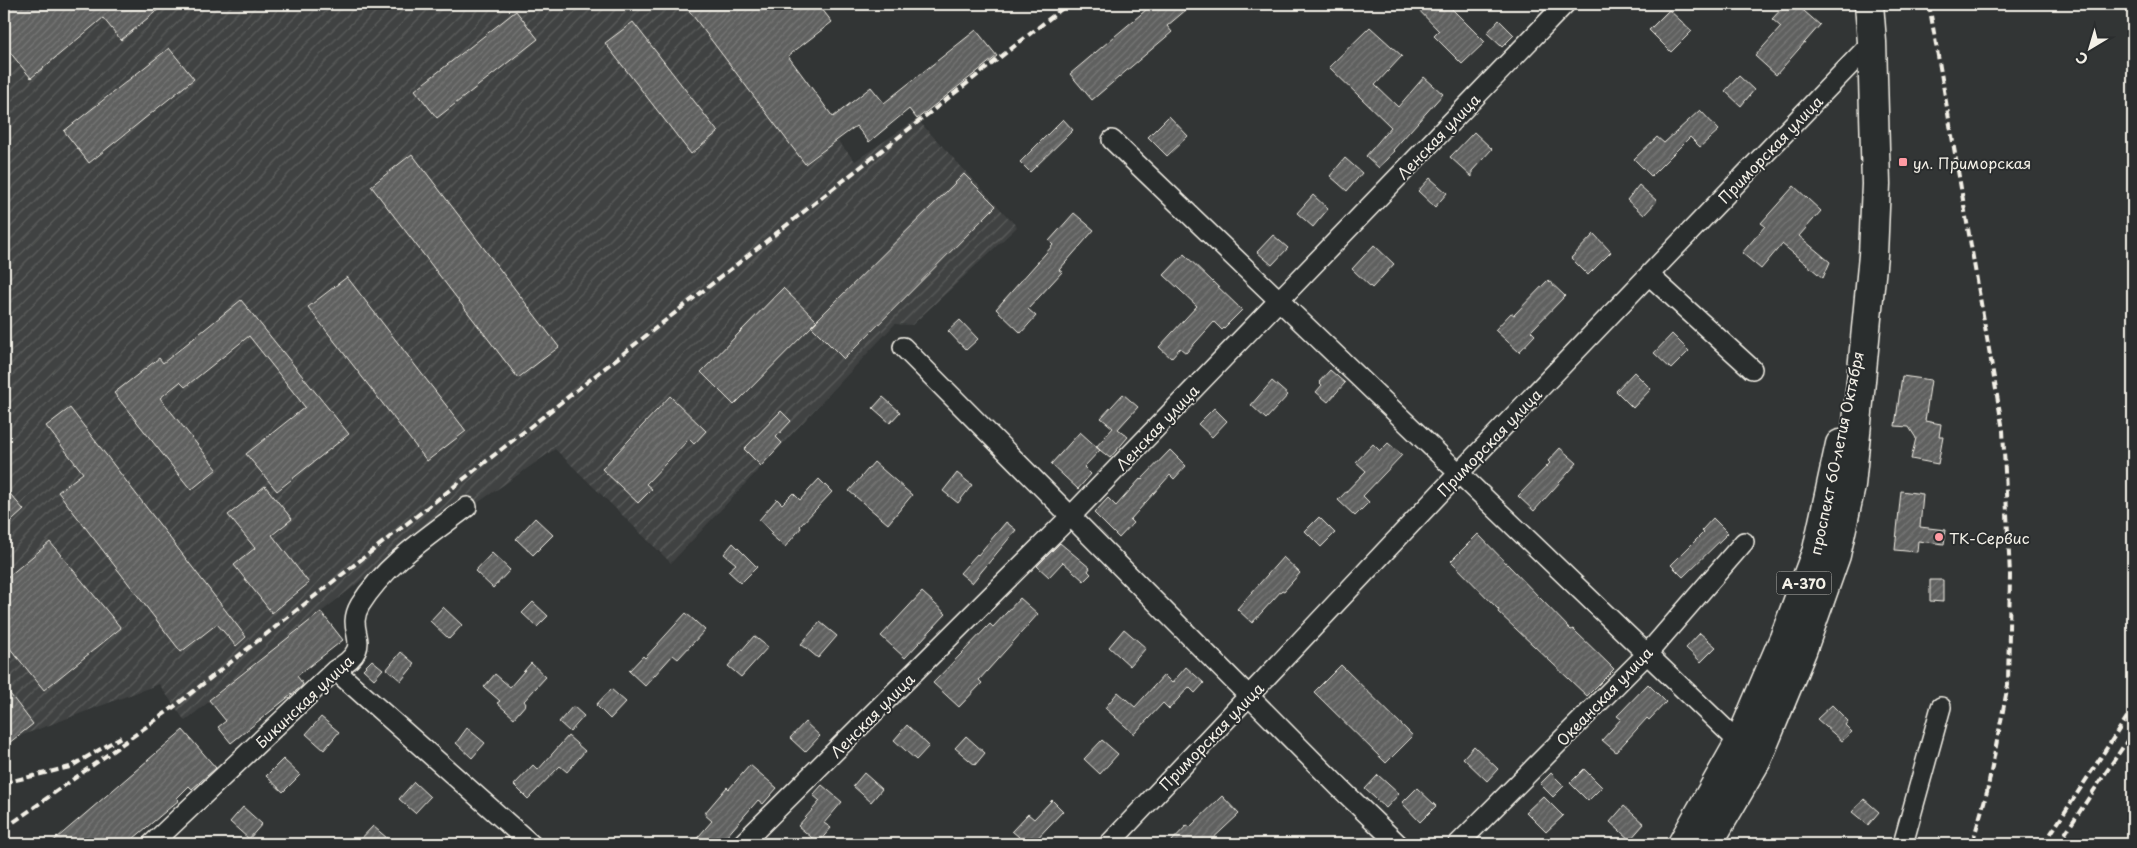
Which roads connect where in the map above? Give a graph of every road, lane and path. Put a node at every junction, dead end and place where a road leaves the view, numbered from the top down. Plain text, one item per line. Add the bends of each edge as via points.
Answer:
1 (1564, 4) edge
2 (1869, 4) edge
3 (1872, 42) junction
4 (1112, 140) dead end
5 (1650, 275) junction
6 (1278, 300) junction
7 (903, 347) dead end
8 (1752, 369) dead end
9 (1458, 473) junction
10 (467, 506) dead end
11 (1071, 516) junction
12 (1744, 542) dead end
13 (1647, 654) junction
14 (336, 670) junction
15 (1249, 697) junction
16 (1940, 706) dead end
17 (1748, 751) junction
18 (152, 844) edge
19 (531, 844) edge
20 (742, 844) edge
21 (1109, 844) edge
22 (1398, 844) edge
23 (1458, 844) edge
24 (1682, 844) edge
25 (1708, 844) edge
26 (1903, 844) edge

1 - 6 street, Ленская улица
2 - 3 highway, проспект 60-летия Октября / А-370
3 - 5 street, Приморская улица
3 - 17 highway, проспект 60-летия Октября / А-370 via 1876,184 1868,302 1817,550 1784,638
4 - 6 street
5 - 8 street
5 - 9 street, Приморская улица
6 - 9 street
6 - 11 street, Ленская улица
7 - 11 street
9 - 13 street
9 - 15 street, Приморская улица
10 - 14 street, Бикинская улица via 390,567 373,587 354,620 358,650 349,662
11 - 15 street
11 - 20 street, Ленская улица
12 - 13 street, Океанская улица
13 - 17 street
13 - 23 street, Океанская улица
14 - 18 street, Бикинская улица
14 - 19 street
15 - 21 street, Приморская улица
15 - 22 street
16 - 26 street
17 - 24 highway, проспект 60-летия Октября / А-370
17 - 25 highway, проспект 60-летия Октября / А-370

